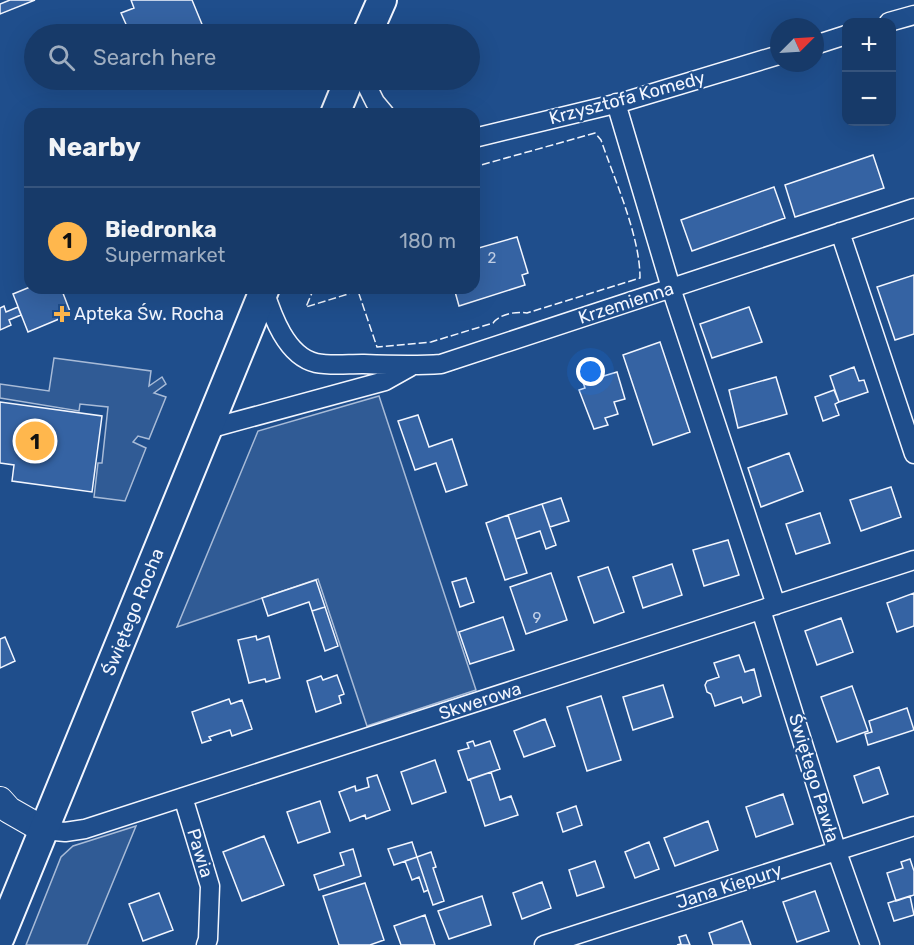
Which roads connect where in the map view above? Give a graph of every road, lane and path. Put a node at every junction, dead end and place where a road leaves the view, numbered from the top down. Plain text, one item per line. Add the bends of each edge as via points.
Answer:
1 (382, 0) edge
2 (914, 15) edge
3 (896, 20) edge
4 (372, 24) edge
5 (842, 36) edge
6 (824, 42) edge
7 (770, 58) edge
8 (345, 90) edge
9 (369, 90) edge
10 (615, 103) junction
11 (337, 108) edge
12 (380, 108) edge
13 (480, 137) edge
14 (914, 208) edge
15 (840, 232) junction
16 (671, 288) junction
17 (262, 294) edge
18 (265, 294) edge
19 (411, 366) junction
20 (207, 429) junction
21 (914, 454) edge
22 (914, 560) edge
23 (769, 608) junction
24 (183, 797) junction
25 (0, 800) edge
26 (914, 826) edge
27 (44, 830) junction
28 (837, 852) junction
29 (0, 937) edge
30 (206, 945) edge
31 (544, 945) edge
32 (870, 945) edge

1 - 4 main road
2 - 3 street
5 - 6 street
7 - 10 street, Krzysztofa Komedy
8 - 11 main road
9 - 12 street
10 - 13 street, Krzysztofa Komedy
10 - 16 street, Świętego Pawła
14 - 15 street, Krzemienna
15 - 16 street, Krzemienna
15 - 21 street
16 - 19 street, Krzemienna via 441,364
16 - 23 street, Świętego Pawła
17 - 20 main road, Świętego Rocha
18 - 19 street, Krzemienna via 283,336 314,363
19 - 20 street, Krzemienna via 385,381
20 - 27 main road, Świętego Rocha
22 - 23 street, Skwerowa
23 - 24 street, Skwerowa
23 - 28 street, Świętego Pawła
24 - 27 street, Skwerowa via 85,829
24 - 30 street, Pawia via 210,886
25 - 27 street via 9,810
26 - 28 street, Jana Kiepury
27 - 29 main road, Świętego Rocha
28 - 31 street, Jana Kiepury
28 - 32 street, Świętego Pawła

